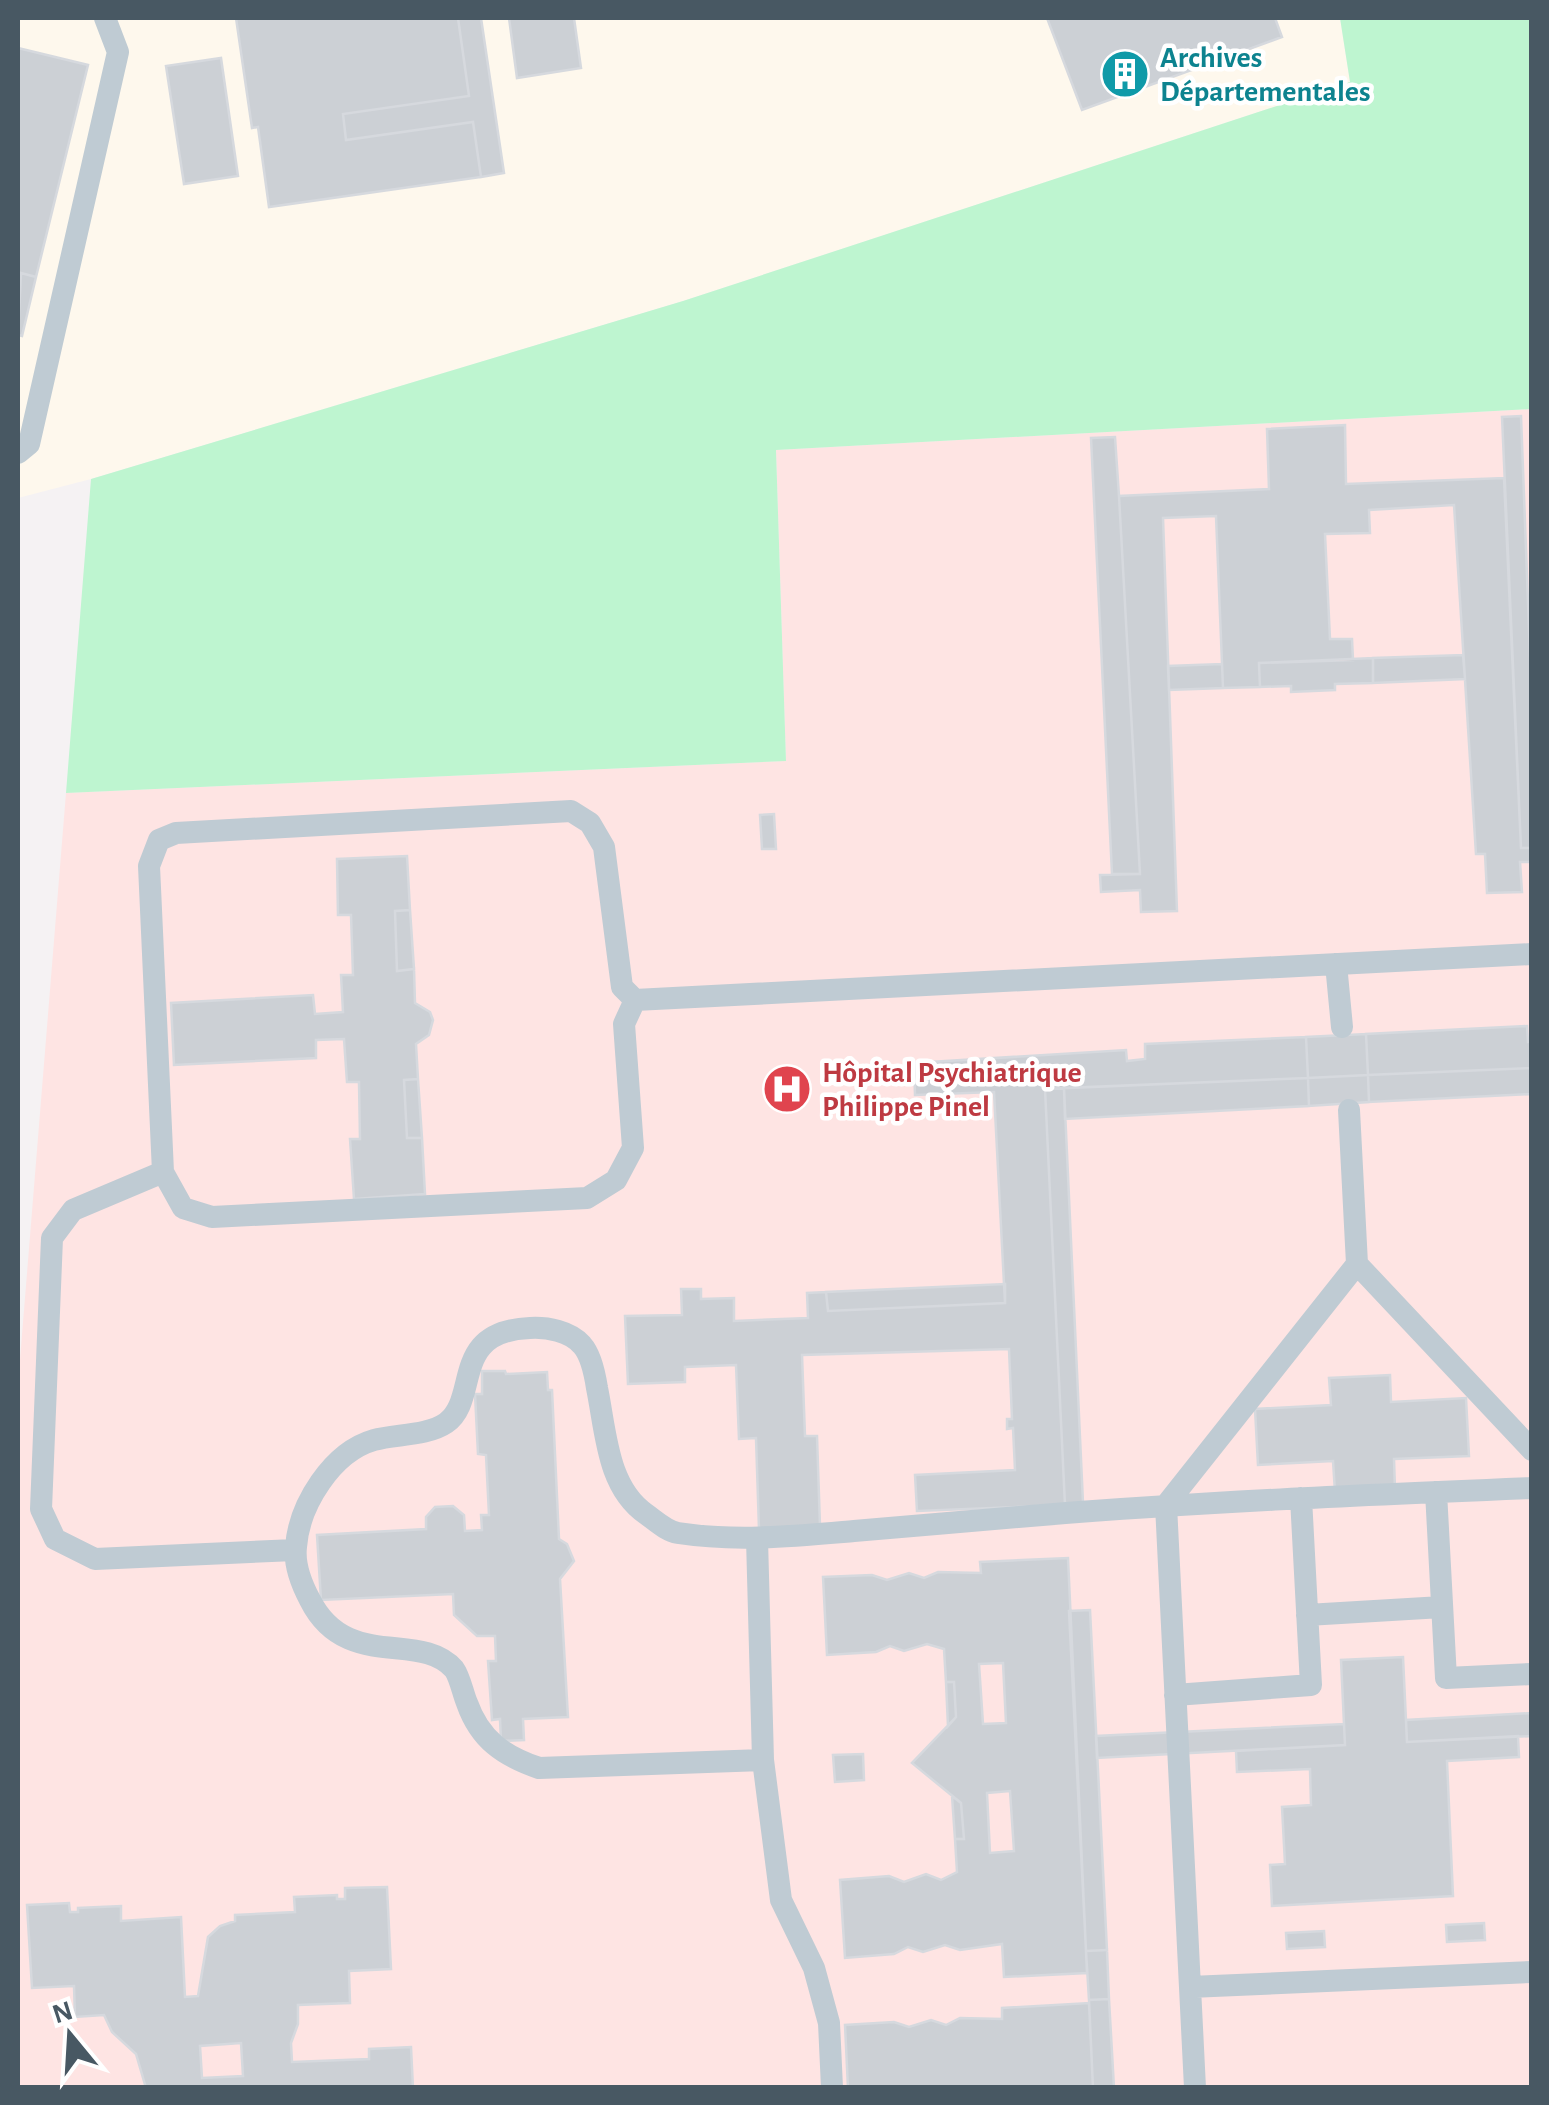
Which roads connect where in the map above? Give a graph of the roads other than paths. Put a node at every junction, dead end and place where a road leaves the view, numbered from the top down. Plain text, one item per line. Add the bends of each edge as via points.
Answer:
1 (105, 18) edge
2 (18, 453) edge
3 (1532, 954) edge
4 (1336, 964) junction
5 (636, 1000) junction
6 (1342, 1028) dead end
7 (1348, 1110) dead end
8 (163, 1172) junction
9 (1358, 1264) junction
10 (1532, 1450) edge
11 (1532, 1488) edge
12 (1436, 1492) junction
13 (1301, 1498) junction
14 (1166, 1505) junction
15 (757, 1539) junction
16 (295, 1550) junction
17 (1442, 1607) junction
18 (1307, 1614) junction
19 (1532, 1674) edge
20 (1175, 1695) junction
21 (763, 1760) junction
22 (1532, 1972) edge
23 (1190, 1986) junction
24 (832, 2088) edge
25 (1194, 2088) edge

1 - 2 lane via 118,52 29,444
3 - 4 lane
4 - 5 lane
4 - 6 lane
5 - 8 lane via 624,1024 633,1148 616,1180 587,1198 212,1217 182,1208
5 - 8 lane via 622,987 604,846 571,811 176,833 159,840 149,866
7 - 9 lane
8 - 16 lane via 73,1210 52,1238 41,1509 56,1539 95,1559
9 - 10 lane
9 - 14 lane
11 - 12 lane
12 - 13 lane
12 - 17 lane
13 - 14 lane
13 - 18 lane
14 - 15 lane
14 - 20 lane
15 - 16 lane via 671,1532 633,1505 613,1470 594,1372 582,1345 558,1330 528,1328 500,1334 481,1348 468,1365 462,1404 446,1423 369,1441 332,1465 303,1515
15 - 21 lane
16 - 21 lane via 318,1616 340,1635 378,1648 428,1652 455,1670 488,1742 511,1759 539,1768
17 - 18 lane
17 - 19 lane via 1446,1678
18 - 20 lane via 1311,1685
20 - 23 lane
21 - 24 lane via 781,1900 814,1968 829,2023
22 - 23 lane
23 - 25 lane

